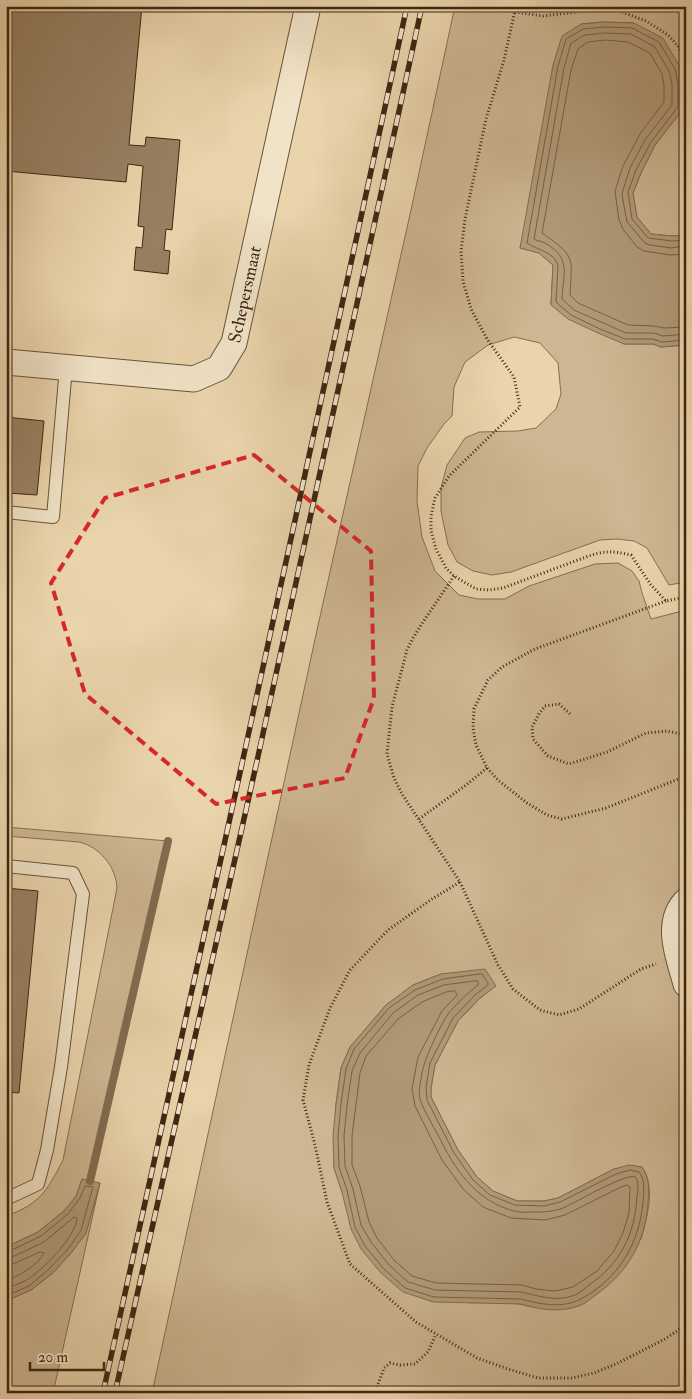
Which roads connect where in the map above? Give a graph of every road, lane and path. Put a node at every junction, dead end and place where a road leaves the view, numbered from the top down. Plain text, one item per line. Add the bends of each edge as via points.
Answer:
1 (308, 6) edge
2 (516, 6) edge
3 (515, 12) junction
4 (686, 66) edge
5 (6, 362) edge
6 (66, 368) junction
7 (6, 512) edge
8 (454, 576) junction
9 (686, 597) edge
10 (666, 601) junction
11 (570, 714) dead end
12 (686, 735) edge
13 (487, 768) junction
14 (686, 776) edge
15 (419, 820) junction
16 (6, 866) edge
17 (460, 882) junction
18 (686, 901) edge
19 (678, 957) junction
20 (686, 984) edge
21 (6, 1199) edge
22 (686, 1325) edge
23 (436, 1334) junction
24 (364, 1393) edge

1 - 6 street, Schepersmaat via 234,343 219,368 194,379
2 - 3 path
3 - 4 path via 543,16 611,8 646,21 668,35 678,46
3 - 8 path via 486,120 460,251 463,281 471,309 487,339 514,376 520,407 449,476 435,498 431,531 436,549
5 - 6 street, Schepersmaat
6 - 7 lane via 53,517
8 - 10 path via 476,589 503,588 599,552 611,551 631,555 651,586
8 - 15 path via 413,638 392,707 386,754 394,778
9 - 10 path
10 - 13 path via 535,649 502,667 488,680 474,709 473,728 476,745
11 - 12 path via 559,704 546,706 532,727 533,739 548,756 569,764 607,752 646,733 667,731
13 - 14 path via 527,803 547,815 562,819 606,808
13 - 15 path
15 - 17 path
16 - 21 lane via 74,872 83,894 47,1150 38,1184
17 - 19 path via 498,966 513,989 540,1010 559,1015 579,1010 640,969
17 - 23 path via 388,930 350,970 330,1008 309,1065 303,1100 327,1202 350,1264 416,1322
18 - 19 street via 674,920
19 - 20 street
22 - 23 path via 616,1364 572,1378 538,1378 508,1369 477,1358
23 - 24 path via 428,1352 415,1364 390,1363 384,1368 377,1387

